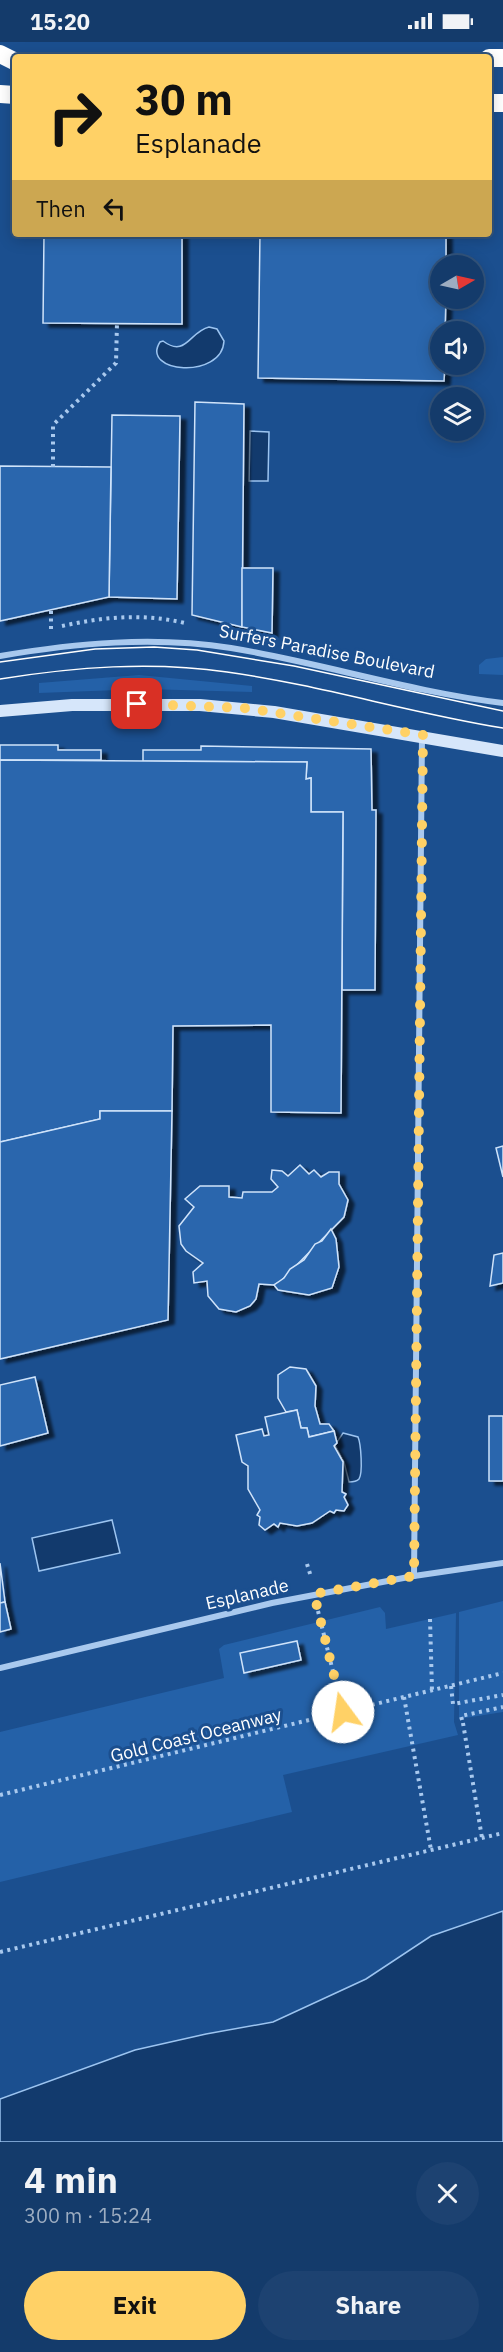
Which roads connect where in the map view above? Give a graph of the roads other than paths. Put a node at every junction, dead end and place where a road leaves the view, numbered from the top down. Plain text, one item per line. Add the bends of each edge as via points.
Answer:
1 (0, 656) edge
2 (503, 703) edge
3 (0, 711) edge
4 (423, 735) junction
5 (503, 751) edge
6 (503, 1563) edge
7 (414, 1576) junction
8 (0, 1668) edge

1 - 2 street, Surfers Paradise Boulevard via 91,643 228,648
3 - 4 street via 72,705 200,705
4 - 5 street
4 - 7 street
6 - 7 street, Esplanade
7 - 8 street, Esplanade via 314,1594

